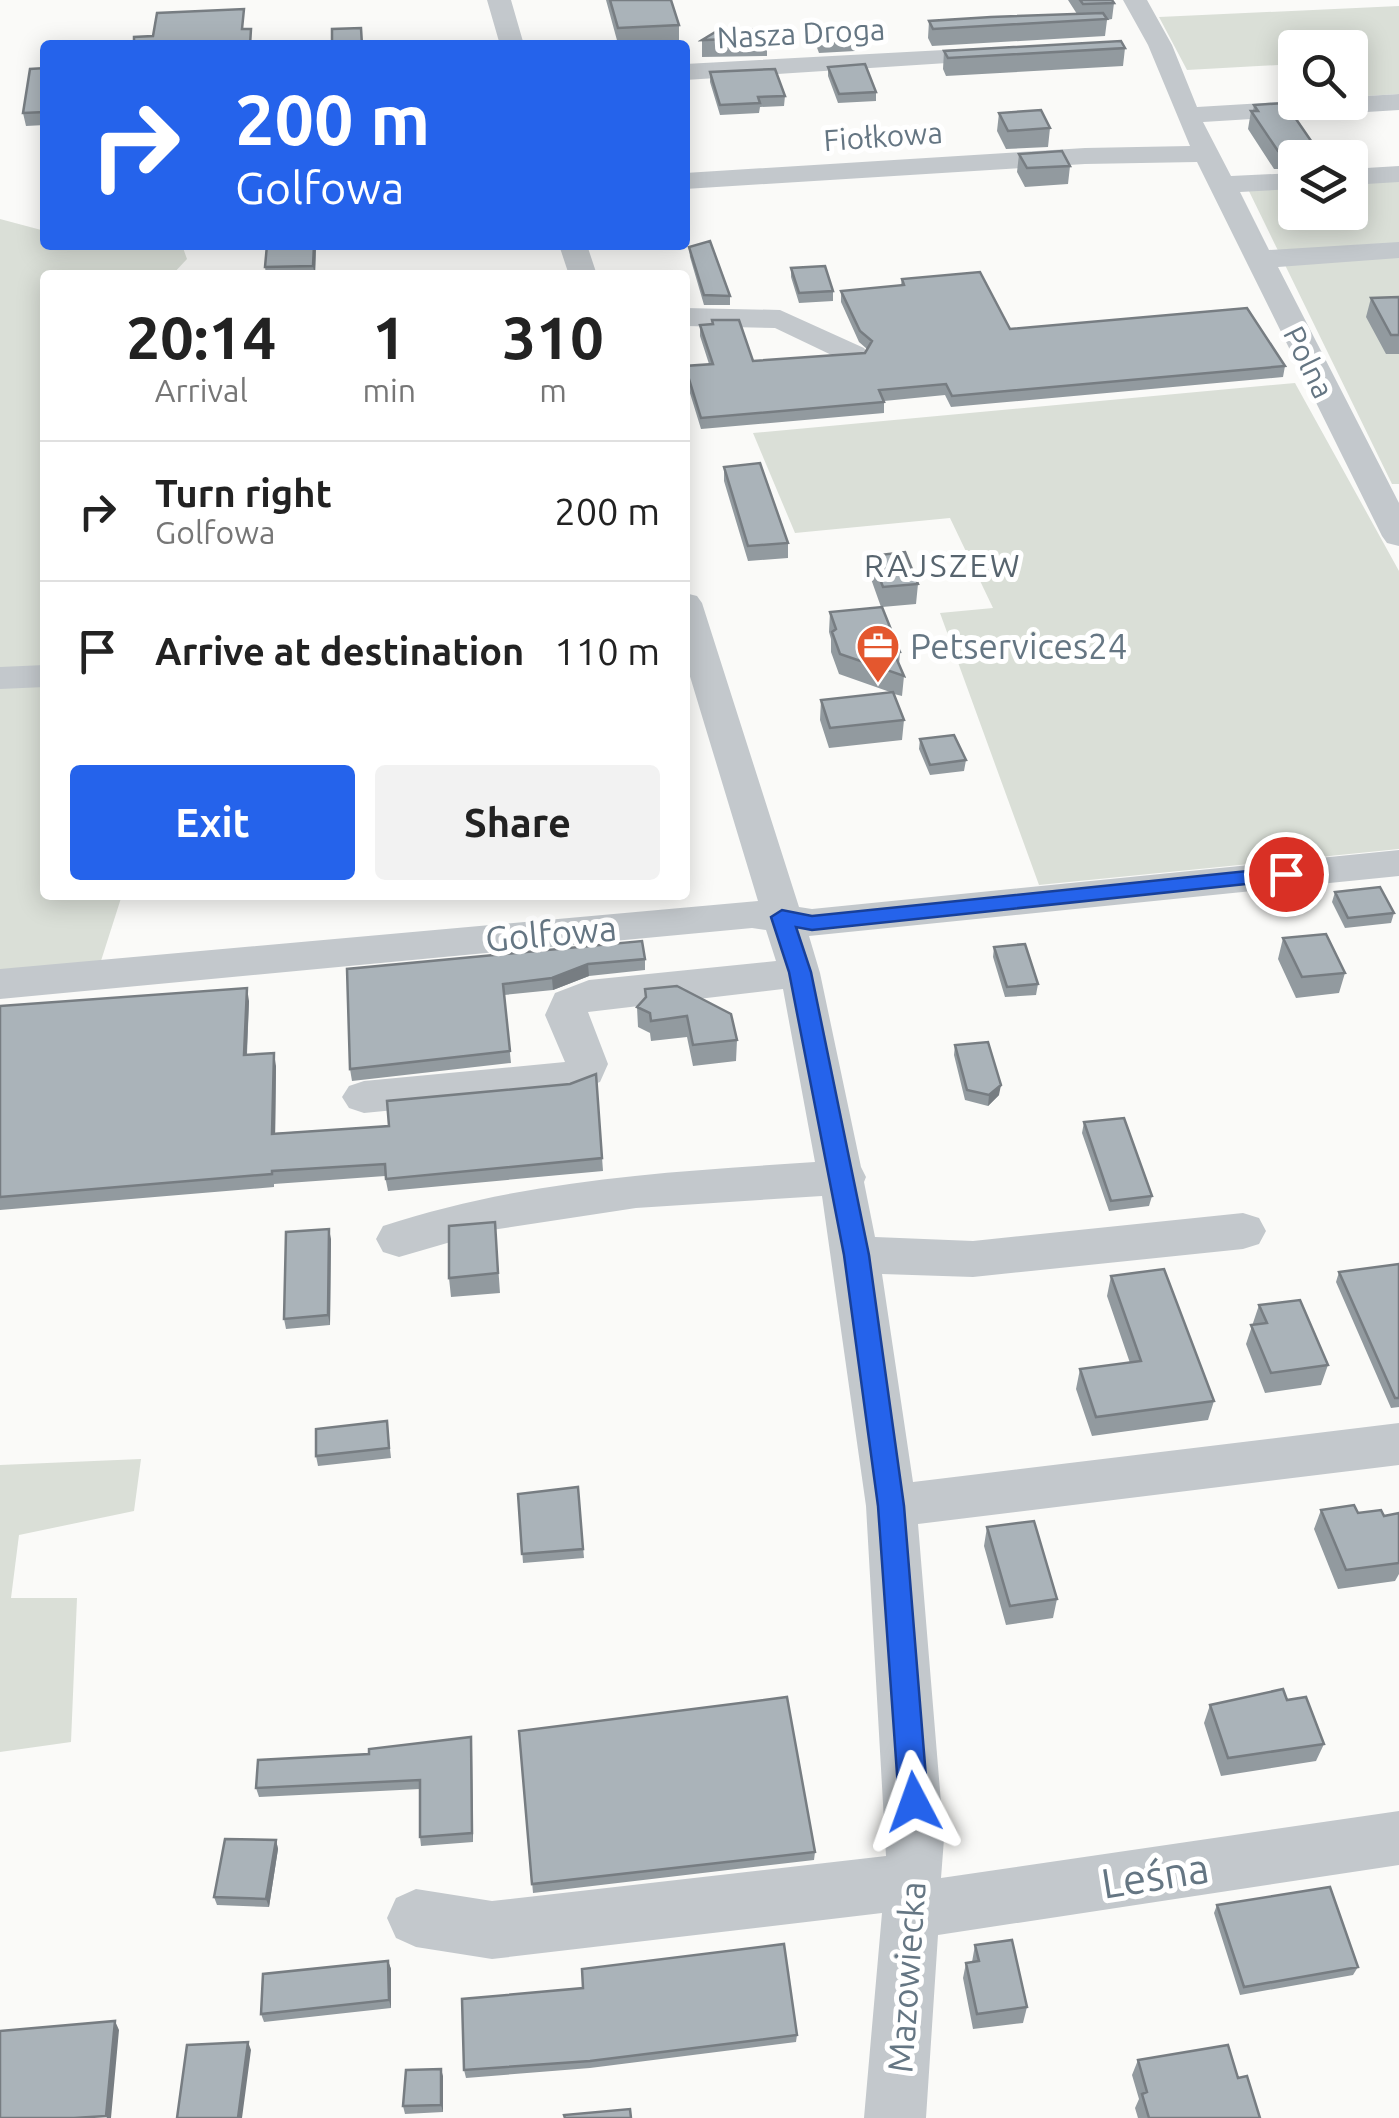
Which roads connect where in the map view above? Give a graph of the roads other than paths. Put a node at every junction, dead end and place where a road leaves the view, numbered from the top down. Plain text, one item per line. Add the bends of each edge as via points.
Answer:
1 (499, 0) edge
2 (1135, 0) edge
3 (511, 40) edge
4 (1022, 53) edge
5 (690, 72) edge
6 (1399, 102) edge
7 (1187, 115) junction
8 (1208, 154) junction
9 (1399, 174) edge
10 (1368, 176) edge
11 (690, 181) edge
12 (1278, 182) edge
13 (1224, 185) junction
14 (1399, 250) edge
15 (1262, 259) junction
16 (690, 317) edge
17 (854, 354) edge
18 (1399, 536) edge
19 (691, 643) edge
20 (40, 676) edge
21 (0, 678) edge
22 (1399, 863) edge
23 (782, 917) junction
24 (800, 972) junction
25 (0, 984) edge
26 (364, 1097) dead end
27 (844, 1177) junction
28 (1243, 1232) dead end
29 (399, 1238) dead end
30 (856, 1255) junction
31 (1399, 1444) edge
32 (891, 1506) junction
33 (1399, 1838) edge
34 (912, 1896) junction
35 (416, 1918) dead end
36 (895, 2118) edge

1 - 3 street
2 - 7 street, Polna via 1150,46
4 - 5 street, Nasza Droga
6 - 7 street
7 - 8 street, Polna
8 - 11 street, Fiołkowa
8 - 13 street, Polna
9 - 10 street
12 - 13 street
13 - 15 street, Polna
14 - 15 street
15 - 18 street, Polna
16 - 17 street via 780,319
19 - 23 street, Mazowiecka
20 - 21 street
22 - 23 street, Golfowa via 812,923
23 - 24 street, Mazowiecka
23 - 25 street, Golfowa via 752,914
24 - 26 street via 589,995 570,1003 566,1015 587,1064 585,1072 570,1077
24 - 27 street, Mazowiecka
27 - 29 street via 636,1191 492,1212
27 - 30 street, Mazowiecka
28 - 30 street via 973,1259
30 - 32 street, Mazowiecka
31 - 32 street
32 - 34 street, Mazowiecka via 916,1839
33 - 34 street, Leśna
34 - 35 street, Leśna via 492,1930
34 - 36 street, Mazowiecka

